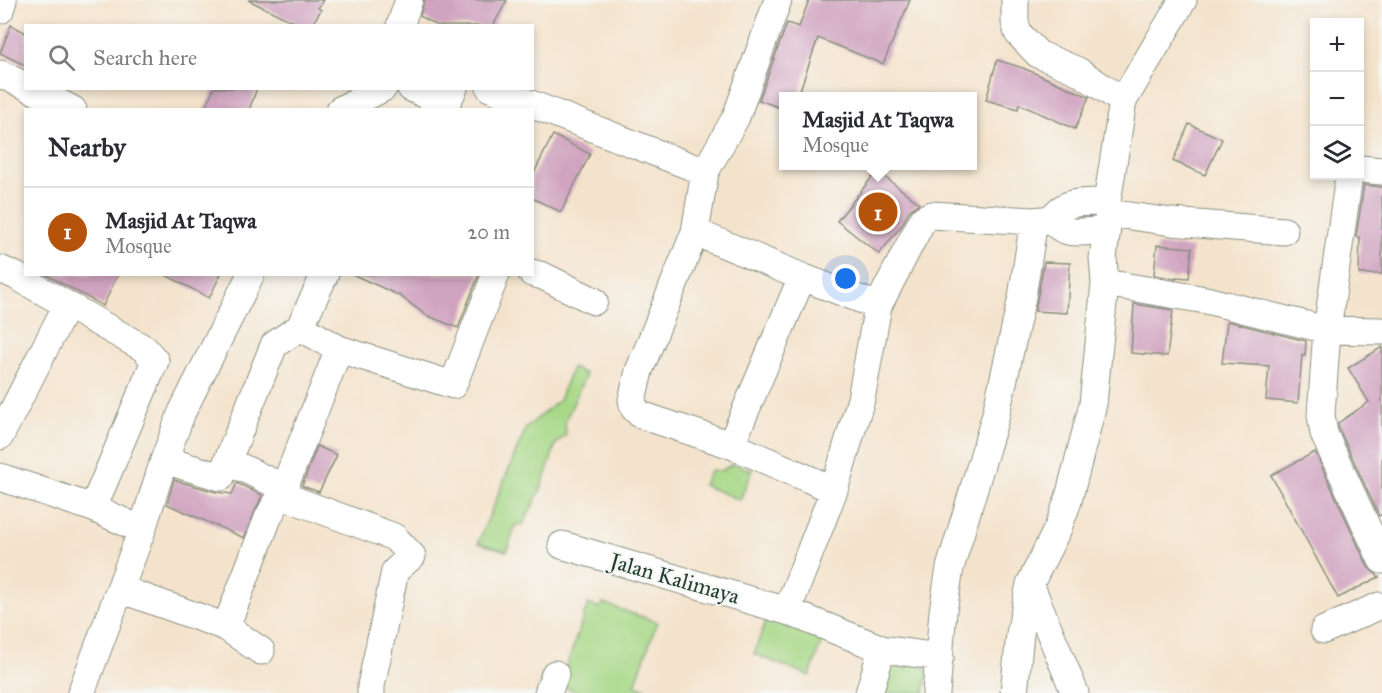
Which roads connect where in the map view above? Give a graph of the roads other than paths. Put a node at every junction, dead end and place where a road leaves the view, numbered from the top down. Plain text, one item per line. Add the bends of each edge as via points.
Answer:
1 (3, 0) edge
2 (409, 0) edge
3 (778, 0) edge
4 (1015, 0) edge
5 (1184, 0) edge
6 (0, 10) edge
7 (401, 24) edge
8 (0, 74) edge
9 (24, 85) edge
10 (34, 90) edge
11 (379, 90) edge
12 (415, 90) edge
13 (453, 90) edge
14 (495, 97) edge
15 (1123, 101) junction
16 (69, 108) edge
17 (344, 108) edge
18 (526, 108) edge
19 (534, 111) edge
20 (1364, 170) edge
21 (1382, 171) edge
22 (705, 172) junction
23 (1348, 180) edge
24 (1107, 215) junction
25 (1043, 220) junction
26 (1284, 231) dead end
27 (695, 232) junction
28 (0, 269) edge
29 (534, 274) edge
30 (250, 276) edge
31 (324, 276) edge
32 (495, 276) edge
33 (802, 277) junction
34 (1106, 283) junction
35 (594, 301) dead end
36 (67, 304) junction
37 (878, 306) junction
38 (300, 327) junction
39 (1327, 330) junction
40 (1382, 331) edge
41 (339, 349) junction
42 (140, 397) junction
43 (182, 412) junction
44 (0, 436) edge
45 (731, 445) junction
46 (164, 460) junction
47 (228, 461) junction
48 (0, 477) edge
49 (834, 490) junction
50 (282, 494) junction
51 (93, 508) junction
52 (142, 530) junction
53 (562, 545) dead end
54 (1382, 560) edge
55 (1030, 584) junction
56 (120, 589) junction
57 (1381, 607) edge
58 (787, 611) junction
59 (226, 627) junction
60 (1324, 630) dead end
61 (882, 649) junction
62 (261, 651) dead end
63 (940, 657) junction
64 (81, 693) edge
65 (371, 693) edge
66 (869, 693) edge
67 (936, 693) edge
68 (1014, 693) edge
69 (1075, 693) edge

1 - 6 street
2 - 7 street
3 - 22 street via 736,117
4 - 15 street via 1018,33 1038,54 1078,71
5 - 15 street
8 - 9 street
10 - 16 street
11 - 17 street
12 - 13 street via 446,104
14 - 18 street
15 - 24 street
19 - 22 street
20 - 21 street
22 - 27 street
23 - 39 street
24 - 25 street via 1068,232
24 - 26 street
24 - 34 street via 1103,258
25 - 37 street via 931,215 923,219
25 - 63 street via 995,418 950,568
27 - 33 street
27 - 45 street via 639,371 632,400 641,415
28 - 36 street
29 - 35 street
30 - 43 street
31 - 38 street
32 - 41 street via 453,386
33 - 37 street
33 - 45 street
34 - 39 street via 1206,300
34 - 55 street via 1093,404 1085,441 1065,510
36 - 42 street via 151,354 155,361
36 - 44 street
37 - 49 street via 861,399
38 - 41 street
38 - 47 street via 274,345
39 - 40 street
39 - 54 street via 1321,415 1324,434
41 - 50 street
42 - 43 street
42 - 51 street
43 - 46 street
45 - 49 street
46 - 47 street via 221,477
46 - 52 street
47 - 50 street
48 - 51 street
49 - 58 street
50 - 59 street via 268,518
50 - 65 street via 394,537 412,556 395,572
51 - 52 street
52 - 56 street
53 - 58 street, Jalan Kalimaya
55 - 68 street
55 - 69 street
56 - 59 street
56 - 64 street
57 - 60 street
58 - 61 street, Jalan Kalimaya
59 - 62 street
61 - 63 street, Jalan Kalimaya
61 - 66 street
63 - 67 street

